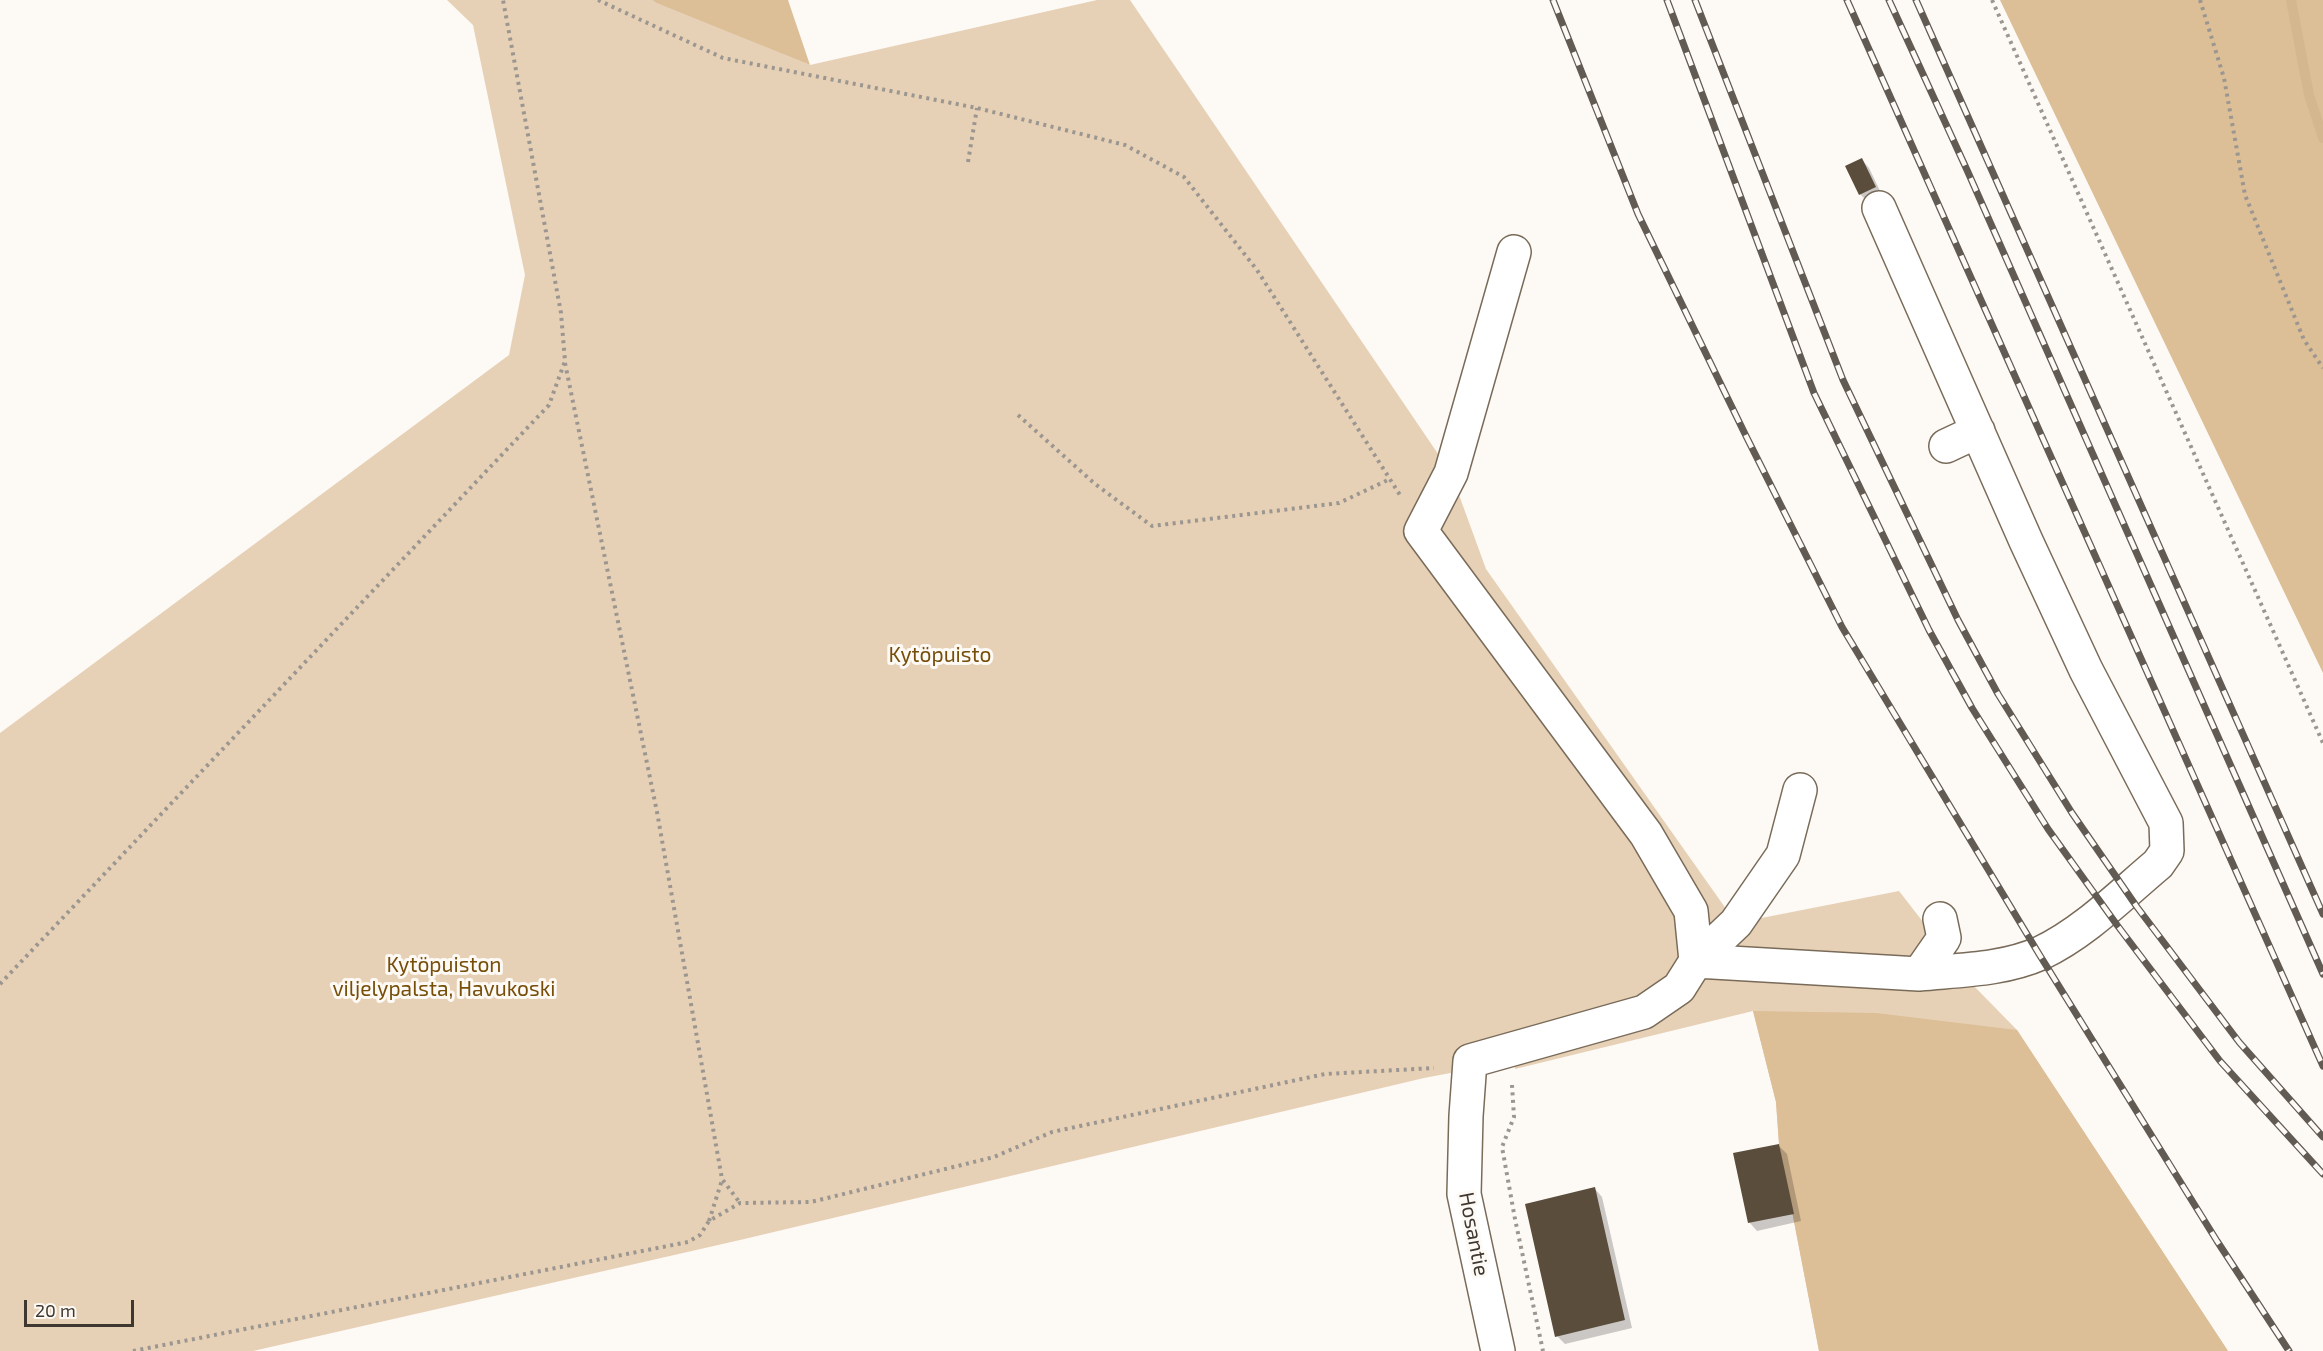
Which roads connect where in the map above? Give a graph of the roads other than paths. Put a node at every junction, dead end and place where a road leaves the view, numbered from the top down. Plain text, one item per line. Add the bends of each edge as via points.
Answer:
1 (1879, 208) dead end
2 (1514, 252) dead end
3 (1978, 431) junction
4 (1946, 446) dead end
5 (1800, 790) dead end
6 (1940, 919) dead end
7 (1696, 961) junction
8 (1919, 974) junction
9 (1498, 1351) edge

1 - 3 street
2 - 7 street via 1451,473 1421,531 1646,834 1691,911
3 - 4 street
3 - 8 street via 2086,670 2166,823 2167,851 2158,864 2075,933 2039,954 1987,968
5 - 7 street via 1783,855 1736,923
6 - 8 street via 1944,938
7 - 8 street
7 - 9 street, Hosantie via 1679,988 1644,1011 1470,1061 1464,1194

